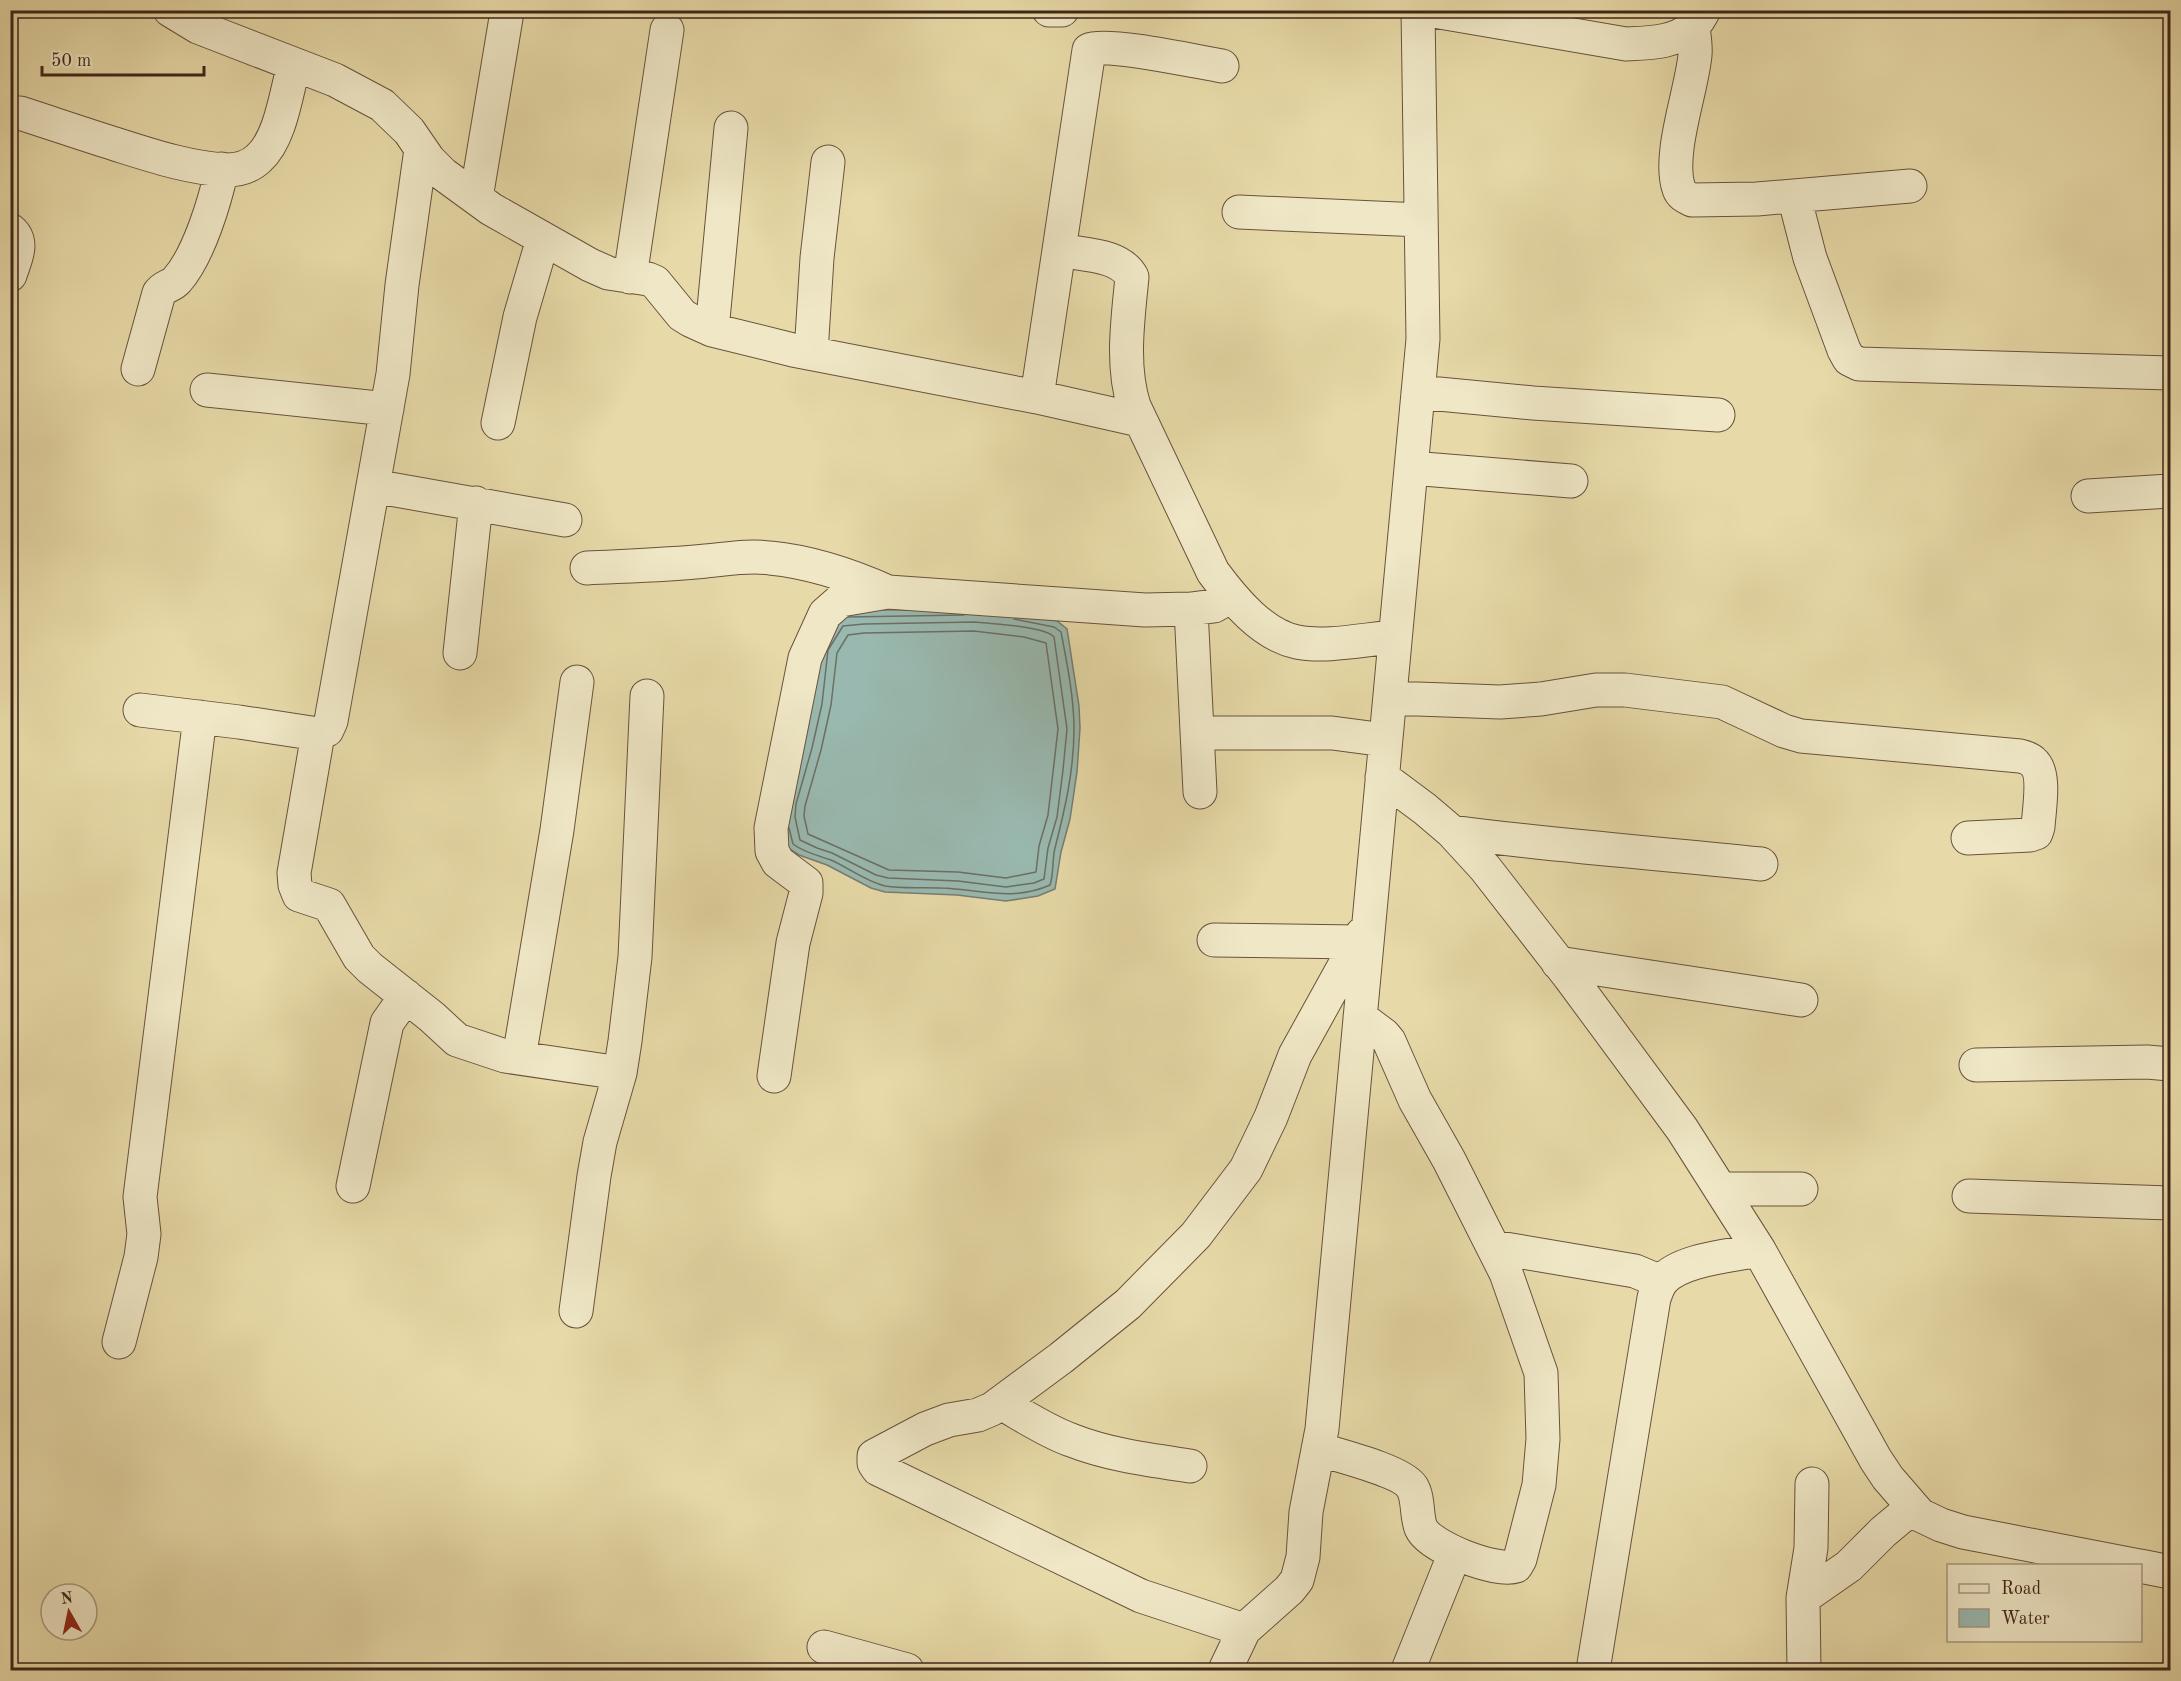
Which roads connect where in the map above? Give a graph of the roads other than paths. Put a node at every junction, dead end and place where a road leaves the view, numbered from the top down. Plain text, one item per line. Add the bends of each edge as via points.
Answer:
1 (170, 10) edge
2 (1049, 10) edge
3 (1062, 10) edge
4 (1418, 10) edge
5 (1428, 10) edge
6 (506, 18) dead end
7 (1699, 19) edge
8 (667, 30) dead end
9 (294, 65) junction
10 (1222, 66) dead end
11 (10, 114) edge
12 (730, 128) dead end
13 (421, 149) junction
14 (828, 162) dead end
15 (222, 169) junction
16 (1910, 186) dead end
17 (1794, 196) junction
18 (476, 198) junction
19 (1239, 212) dead end
20 (1421, 220) junction
21 (10, 230) edge
22 (543, 239) junction
23 (1060, 250) junction
24 (10, 275) edge
25 (630, 277) junction
26 (712, 330) junction
27 (811, 353) junction
28 (138, 369) dead end
29 (2170, 373) edge
30 (207, 390) dead end
31 (1418, 392) junction
32 (1037, 397) junction
33 (387, 409) junction
34 (1718, 415) dead end
35 (1139, 420) junction
36 (498, 423) dead end
37 (1411, 468) junction
38 (1571, 481) dead end
39 (374, 486) junction
40 (2170, 491) edge
41 (2088, 495) dead end
42 (476, 503) junction
43 (565, 520) dead end
44 (587, 568) dead end
45 (888, 592) junction
46 (1231, 596) junction
47 (1191, 609) junction
48 (1395, 637) junction
49 (460, 653) dead end
50 (577, 682) dead end
51 (647, 696) dead end
52 (1390, 698) junction
53 (140, 710) dead end
54 (200, 717) junction
55 (1197, 733) junction
56 (318, 734) junction
57 (1385, 740) junction
58 (1382, 777) junction
59 (1200, 792) dead end
60 (1452, 832) junction
61 (1968, 838) dead end
62 (1761, 864) dead end
63 (1363, 932) junction
64 (1214, 940) dead end
65 (1558, 963) junction
66 (406, 996) junction
67 (1801, 1000) dead end
68 (1360, 1017) junction
69 (519, 1058) junction
70 (2170, 1064) edge
71 (1976, 1065) dead end
72 (621, 1073) junction
73 (774, 1076) dead end
74 (353, 1186) dead end
75 (1802, 1189) dead end
76 (1720, 1190) junction
77 (1969, 1196) dead end
78 (2170, 1203) edge
79 (1493, 1247) junction
80 (1759, 1250) junction
81 (1661, 1282) junction
82 (576, 1311) dead end
83 (119, 1342) dead end
84 (1001, 1403) junction
85 (1318, 1449) junction
86 (1190, 1467) dead end
87 (1812, 1484) dead end
88 (1913, 1508) junction
89 (1455, 1553) junction
90 (2130, 1564) edge
91 (2142, 1566) edge
92 (2170, 1572) edge
93 (1803, 1598) junction
94 (1244, 1629) junction
95 (824, 1647) dead end
96 (907, 1671) edge
97 (1225, 1671) edge
98 (1408, 1671) edge
99 (1593, 1671) edge
100 (1804, 1671) edge

1 - 9 street via 198,27
2 - 3 street
4 - 20 street
5 - 7 street via 1626,44 1656,43 1680,35
6 - 18 street
7 - 17 street via 1676,163 1679,190 1692,200
8 - 25 street
9 - 13 street via 335,80 382,105
9 - 15 street via 277,129 268,147 259,159 244,168
10 - 23 street via 1116,48 1089,50
11 - 15 street via 20,113 154,157
12 - 26 street
13 - 18 street via 443,174
13 - 33 street
14 - 27 street
15 - 28 street via 215,201 191,257 177,280 159,293
16 - 17 street
17 - 29 street via 1810,258 1844,350 1849,359 1859,364
18 - 22 street
19 - 20 street
20 - 31 street via 1423,339
21 - 24 street via 20,243
22 - 25 street via 590,266
22 - 36 street via 520,317
23 - 32 street
23 - 35 street via 1116,261 1132,277 1129,392
25 - 26 street via 655,282 682,315
26 - 27 street
27 - 32 street
30 - 33 street
31 - 34 street
31 - 37 street
32 - 35 street
33 - 39 street
35 - 46 street via 1213,572
37 - 38 street
37 - 48 street
39 - 42 street
39 - 56 street via 331,721 327,730
40 - 41 street
42 - 43 street
42 - 49 street
44 - 45 street via 769,557 837,571
45 - 47 street via 1145,610
45 - 73 street via 841,600 825,614 805,658 771,828 772,851 778,862 806,883 793,942
46 - 47 street via 1214,606
46 - 48 street via 1266,627 1296,642
47 - 55 street
48 - 52 street
50 - 69 street
51 - 72 street via 635,957
52 - 57 street
52 - 61 street via 1500,702 1625,690 1722,702 1801,736 2031,760 2041,780 2038,831 2030,836
53 - 54 street
54 - 56 street
54 - 83 street via 140,1197 144,1234
55 - 57 street via 1332,733
55 - 59 street
56 - 66 street via 295,885 299,895 329,905 359,957
57 - 58 street
58 - 60 street
58 - 63 street
60 - 62 street
60 - 65 street via 1485,868
63 - 64 street
63 - 68 street
63 - 84 street via 1295,1055 1246,1169 1222,1202 1196,1235 1128,1304
65 - 67 street
65 - 76 street via 1682,1129
66 - 69 street via 457,1040
66 - 74 street via 387,1023
68 - 79 street via 1389,1041 1415,1100
68 - 85 street
69 - 72 street
70 - 71 street
72 - 82 street via 600,1142
75 - 76 street
76 - 80 street
77 - 78 street
79 - 81 street via 1635,1271
79 - 89 street via 1541,1373 1543,1439 1539,1485 1516,1566 1480,1563
80 - 81 street via 1689,1264
80 - 88 street via 1876,1460
81 - 99 street via 1654,1298
84 - 86 street via 1072,1441 1124,1456
84 - 94 street via 978,1415 925,1429 873,1456 874,1463 878,1469 923,1492 1141,1596
85 - 89 street via 1375,1467 1406,1482 1412,1487 1422,1530
85 - 94 street via 1297,1580
87 - 93 street via 1810,1548
88 - 90 street via 1920,1515 1963,1532
88 - 93 street via 1849,1566
89 - 98 street
91 - 92 street
93 - 100 street
94 - 97 street
95 - 96 street

